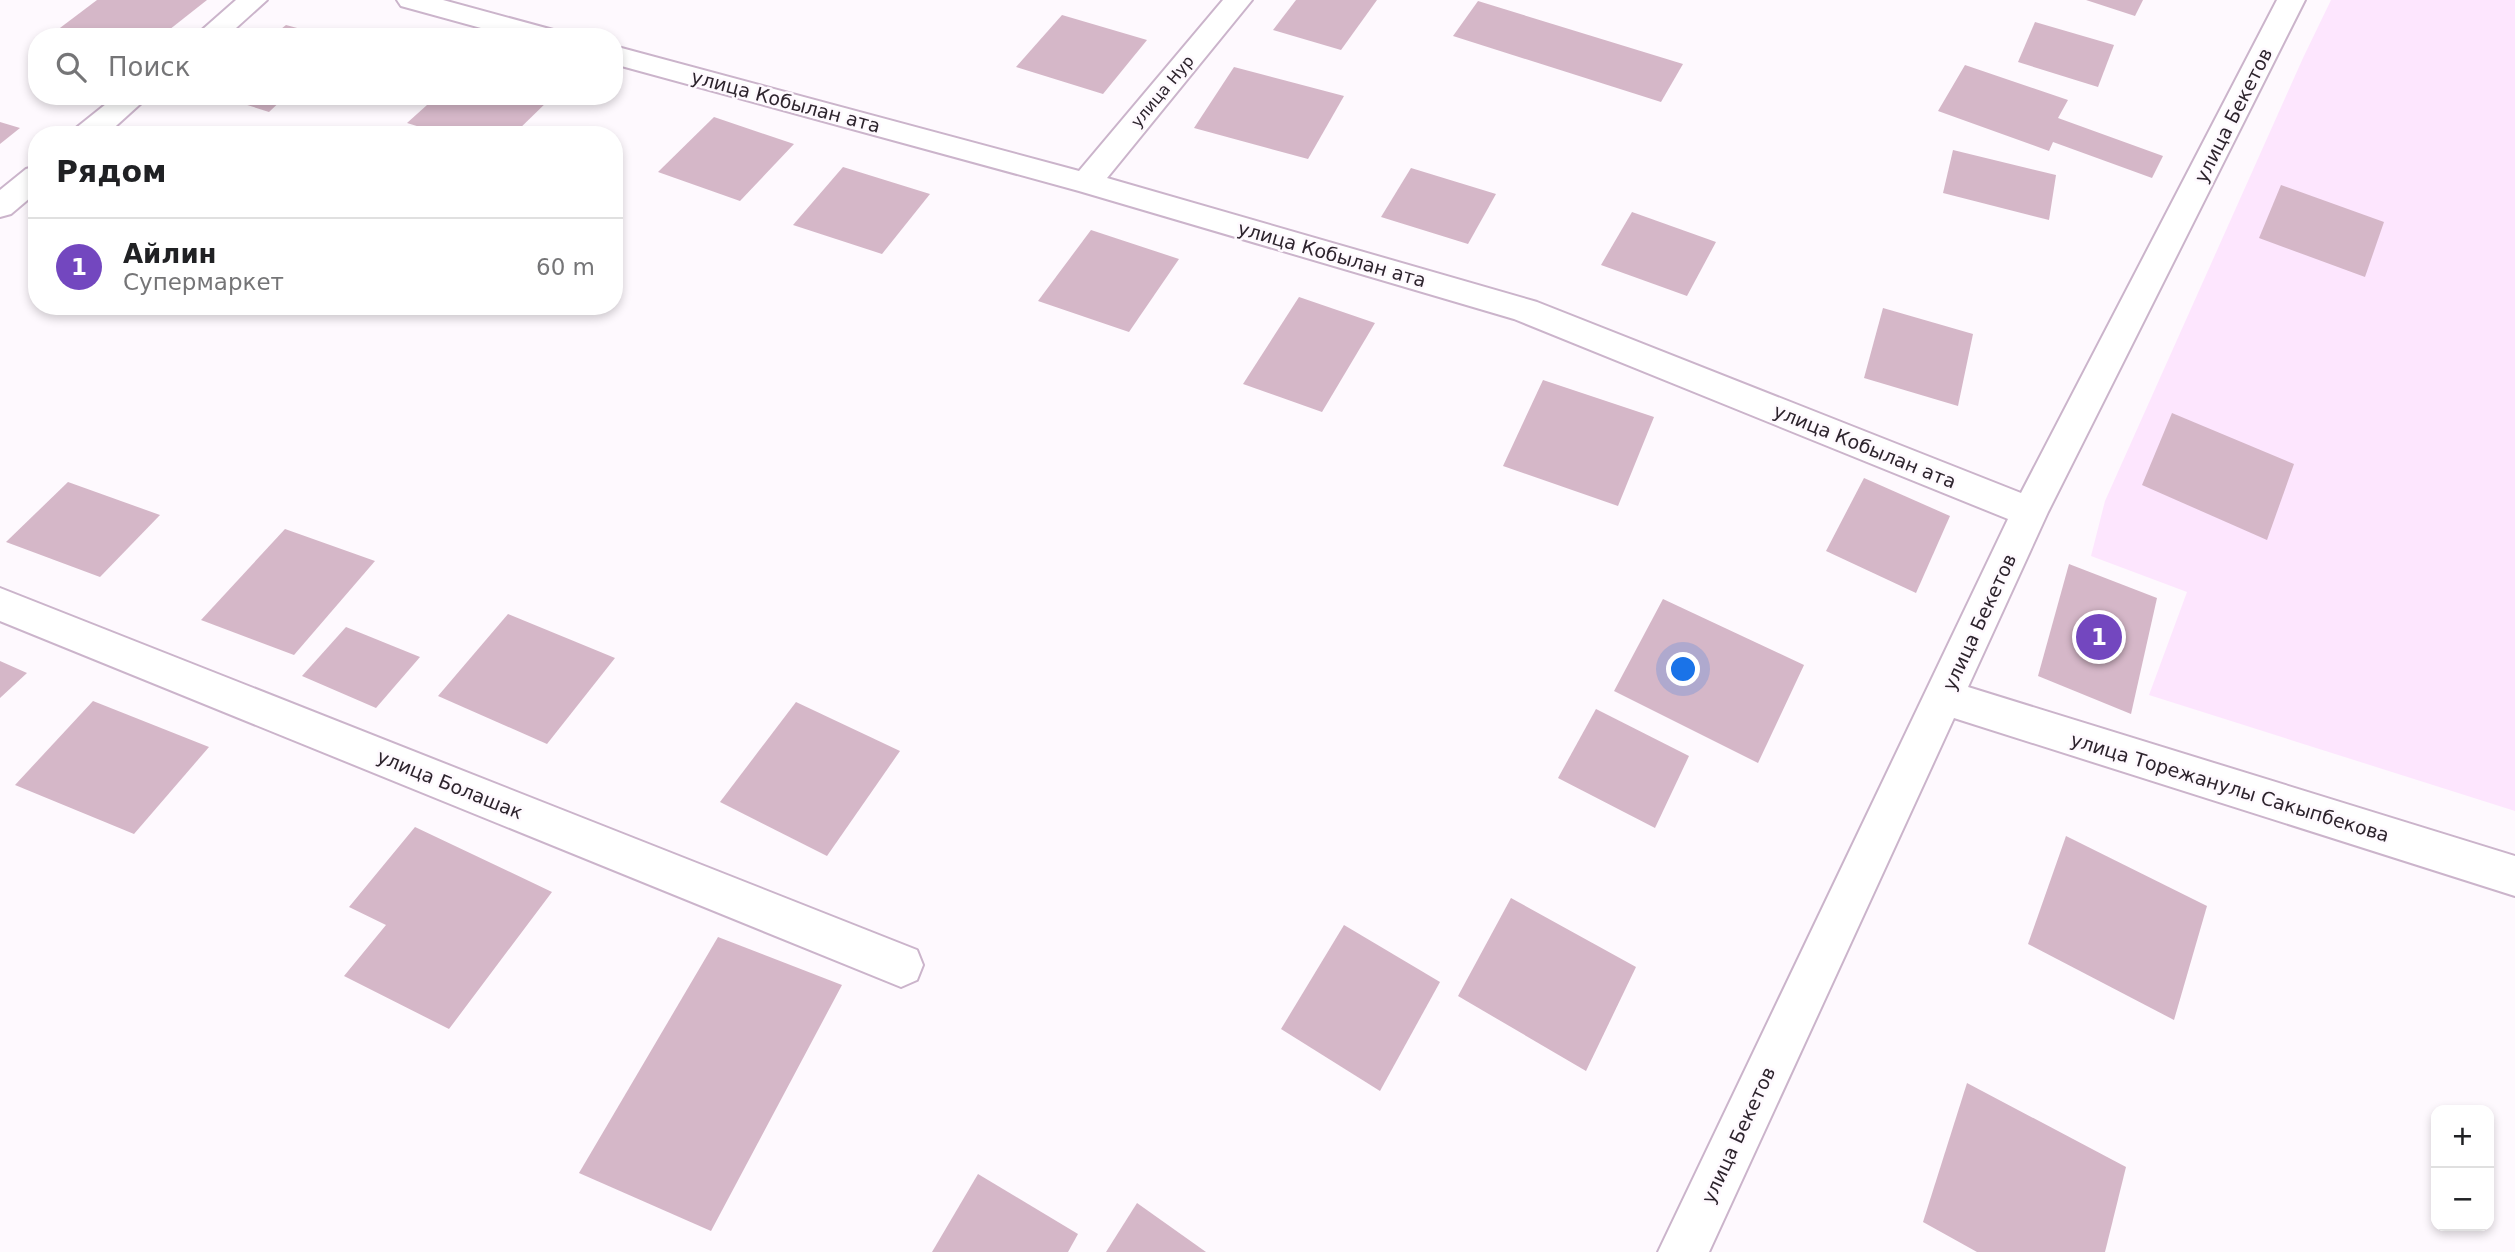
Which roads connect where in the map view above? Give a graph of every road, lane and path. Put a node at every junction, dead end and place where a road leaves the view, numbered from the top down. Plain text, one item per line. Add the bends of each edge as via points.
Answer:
1 (253, 0) edge
2 (411, 0) edge
3 (1238, 0) edge
4 (2291, 0) edge
5 (219, 28) edge
6 (514, 28) edge
7 (623, 57) edge
8 (124, 105) edge
9 (98, 126) edge
10 (28, 183) edge
11 (1086, 183) junction
12 (0, 206) edge
13 (2031, 512) junction
14 (0, 604) edge
15 (1944, 697) junction
16 (2515, 876) edge
17 (901, 965) dead end
18 (1683, 1252) edge

1 - 5 street
2 - 6 street
3 - 11 street, улица Нур
4 - 13 street, улица Бекетов
7 - 11 street, улица Кобылан ата
8 - 9 street
10 - 12 street
11 - 13 street, улица Кобылан ата via 1525,310
13 - 15 street, улица Бекетов
14 - 17 street, улица Болашак
15 - 16 street, улица Торежанулы Сакыпбекова
15 - 18 street, улица Бекетов

